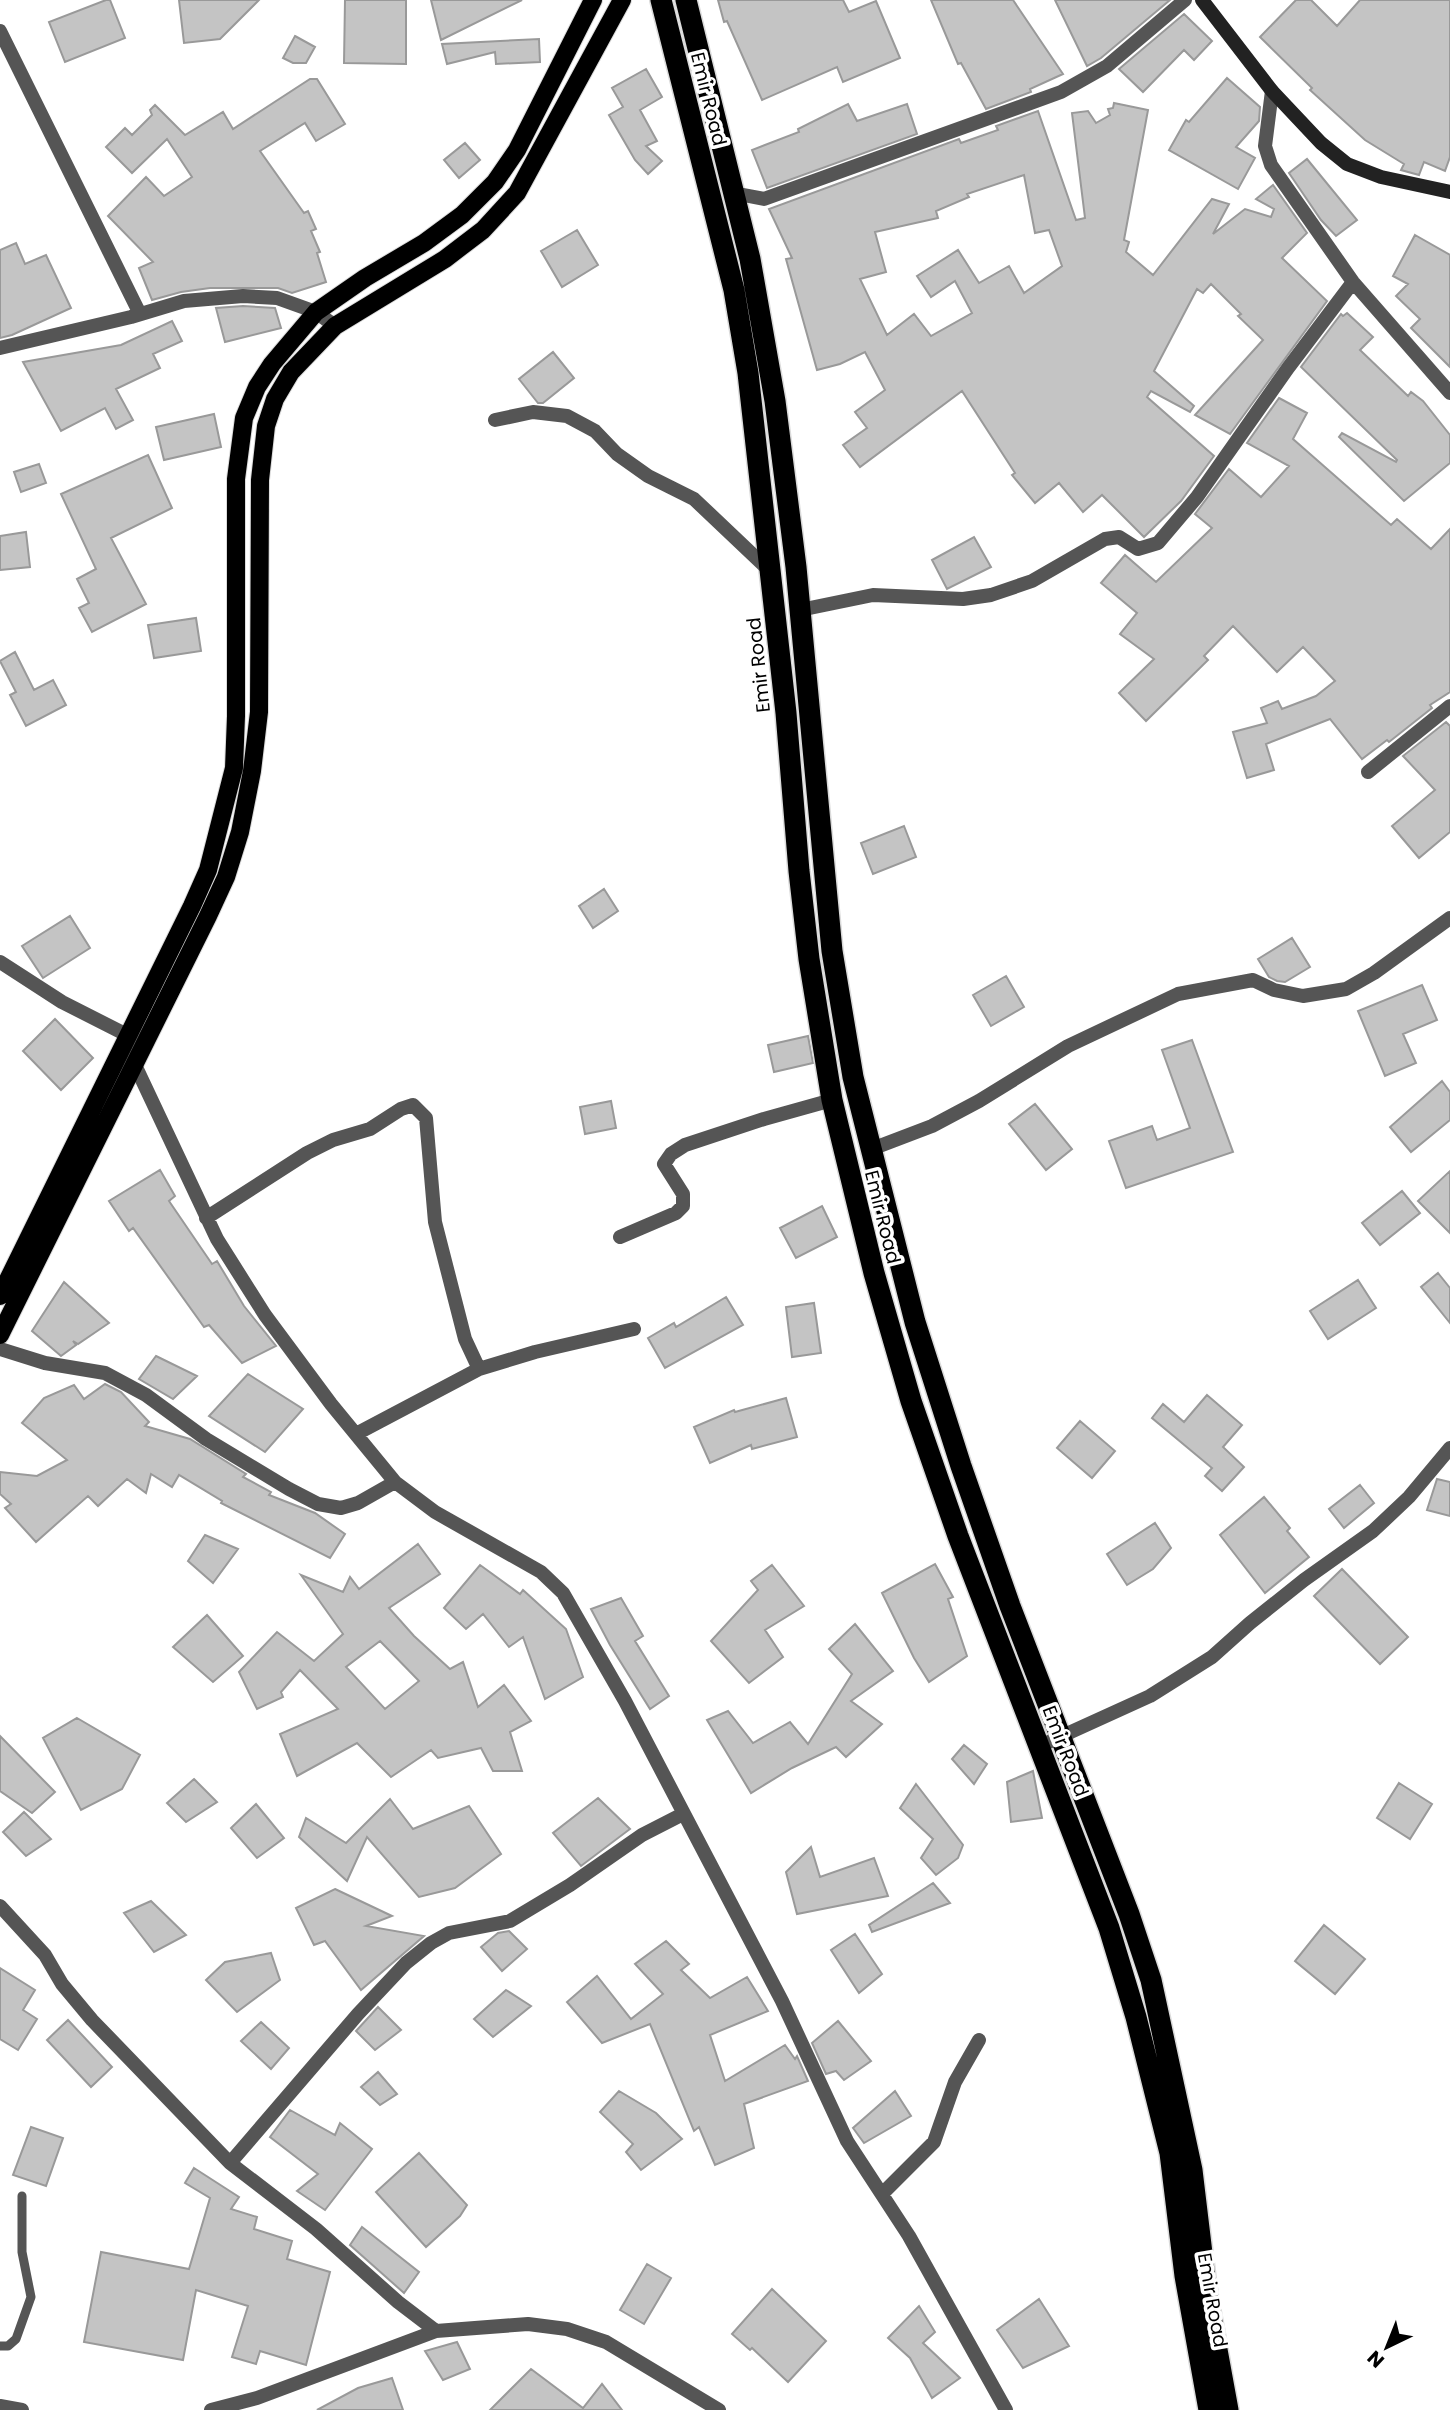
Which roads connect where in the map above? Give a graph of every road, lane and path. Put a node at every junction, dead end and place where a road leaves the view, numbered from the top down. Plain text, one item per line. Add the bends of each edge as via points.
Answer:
1 (593, 0) edge
2 (622, 0) edge
3 (661, 0) edge
4 (686, 0) edge
5 (1185, 0) edge
6 (1202, 0) edge
7 (0, 31) edge
8 (1272, 91) junction
9 (1450, 192) edge
10 (733, 193) junction
11 (1353, 282) junction
12 (316, 312) junction
13 (140, 314) junction
14 (335, 326) junction
15 (0, 348) edge
16 (1450, 393) edge
17 (495, 419) dead end
18 (771, 572) junction
19 (800, 610) junction
20 (1450, 706) edge
21 (1368, 772) dead end
22 (1450, 918) edge
23 (0, 962) edge
24 (129, 1036) junction
25 (135, 1065) junction
26 (832, 1100) junction
27 (869, 1150) junction
28 (206, 1218) junction
29 (620, 1237) dead end
30 (0, 1296) edge
31 (634, 1329) dead end
32 (0, 1335) edge
33 (0, 1349) edge
34 (478, 1369) junction
35 (356, 1434) junction
36 (1450, 1448) edge
37 (395, 1482) junction
38 (1061, 1738) junction
39 (1040, 1746) junction
40 (683, 1814) junction
41 (0, 1906) edge
42 (979, 2040) dead end
43 (230, 2163) junction
44 (882, 2194) junction
45 (22, 2196) dead end
46 (436, 2331) junction
47 (0, 2346) edge
48 (260, 2404) edge
49 (0, 2406) edge
50 (22, 2410) edge
51 (211, 2410) edge
52 (719, 2410) edge
53 (1006, 2410) edge
54 (1209, 2410) edge
55 (1228, 2410) edge

1 - 12 main road via 517,150 495,182 434,236
2 - 14 main road via 517,193 483,230 445,259
3 - 18 highway, Emir Road via 734,290
4 - 10 highway, Emir Road
5 - 10 street via 1107,66 1061,92 764,199
6 - 8 street
7 - 13 street
8 - 9 street via 1321,143 1347,163 1381,177
8 - 11 street via 1265,146 1271,165
10 - 19 highway, Emir Road via 773,389
11 - 16 street
11 - 19 street via 1197,497 1158,543 1138,549 1119,537 1105,539 1032,581 991,595 963,599 873,595
12 - 13 street via 276,298 243,296 184,301
12 - 14 street
12 - 24 main road via 272,364 244,418 236,479 234,768 208,870
13 - 15 street
14 - 25 main road via 291,372 275,399 267,426 260,480 259,712 240,832 226,877
17 - 18 street via 533,412 568,416 595,431 648,476 694,499
18 - 26 highway, Emir Road via 809,959
19 - 27 highway, Emir Road via 832,951
20 - 21 street
22 - 27 street via 1346,989 1303,996 1253,980 1178,994 1069,1046 932,1126
23 - 24 street via 62,1002
24 - 30 main road
25 - 28 street
25 - 32 main road
26 - 29 street via 710,1136 671,1154 664,1164 682,1194 683,1206
26 - 39 highway, Emir Road via 911,1401
27 - 38 highway, Emir Road via 915,1322 961,1466
28 - 34 street via 307,1153 369,1129 413,1105 426,1118 435,1222 465,1339
28 - 35 street via 265,1315
31 - 34 street
33 - 37 street via 45,1363 105,1373 318,1504 341,1508
34 - 35 street
35 - 37 street
36 - 38 street via 1373,1531 1293,1589 1212,1657 1150,1696
37 - 40 street via 435,1512 541,1572 563,1593
38 - 39 street
38 - 55 highway, Emir Road via 1151,1980 1192,2170 1207,2295
39 - 54 highway, Emir Road via 1109,1928 1155,2088 1170,2153 1185,2276
40 - 43 street via 642,1835 510,1921 449,1933 431,1942 358,2014
40 - 44 street via 782,2001 847,2141
41 - 43 street via 92,2020
42 - 44 street via 955,2082 934,2142
43 - 46 street
44 - 53 street
45 - 47 lane via 22,2252 30,2297 16,2339
46 - 48 street
46 - 52 street via 528,2325 567,2329 606,2342
48 - 51 street
49 - 50 street

